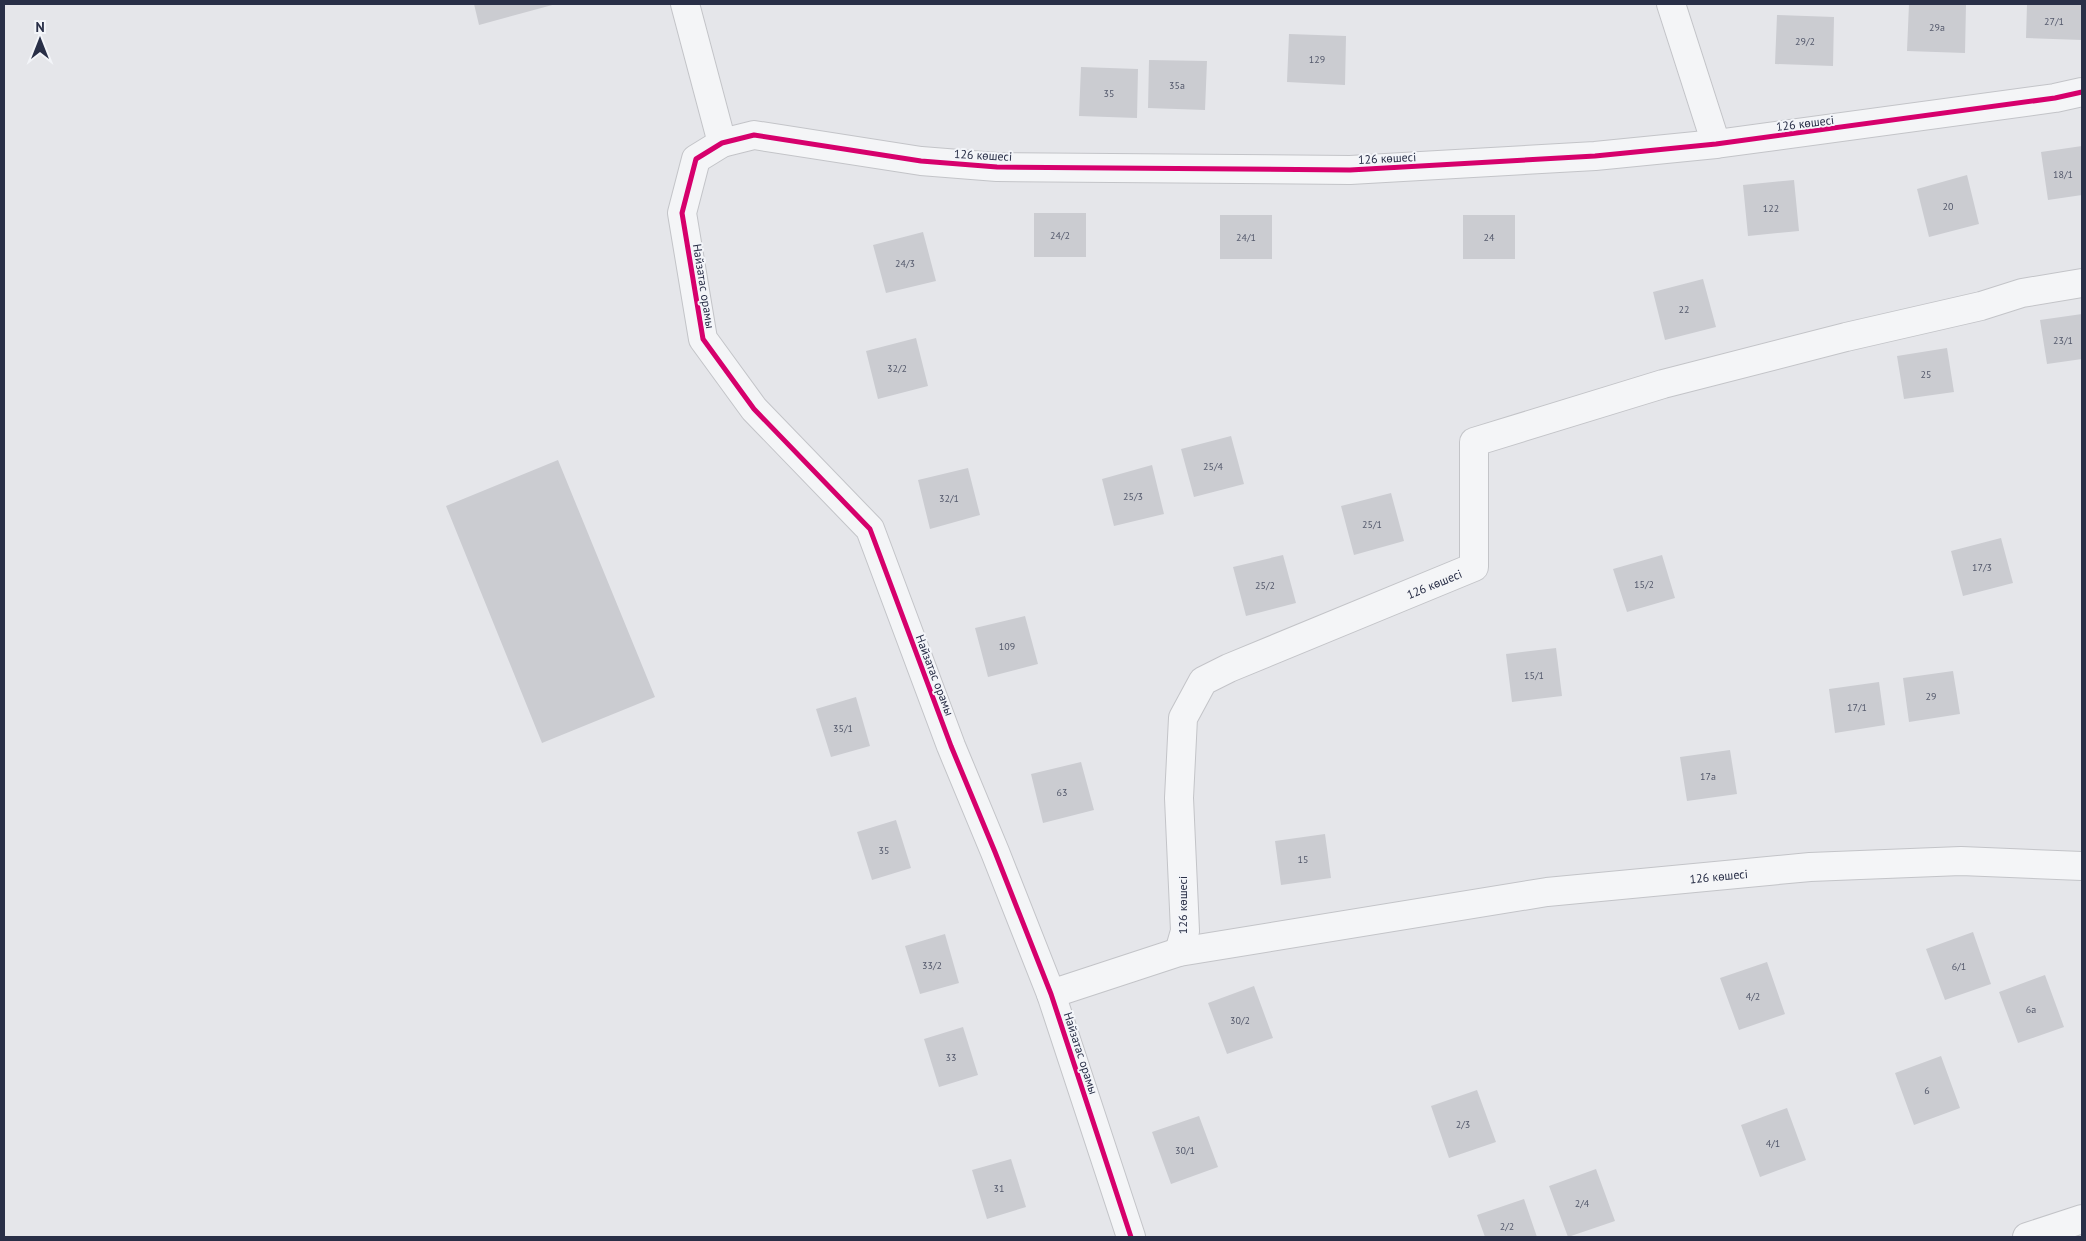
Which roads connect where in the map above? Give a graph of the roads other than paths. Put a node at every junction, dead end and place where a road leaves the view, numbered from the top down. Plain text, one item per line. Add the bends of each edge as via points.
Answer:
1 (685, 4) edge
2 (1671, 4) edge
3 (2082, 92) edge
4 (722, 143) junction
5 (1716, 144) junction
6 (696, 160) joint
7 (2082, 283) edge
8 (2082, 866) edge
9 (1179, 952) junction
10 (1051, 994) junction
11 (2082, 1219) edge
12 (1131, 1237) edge
13 (2027, 1237) edge

1 - 4 street
2 - 5 street
3 - 5 street, 126 көшесі
4 - 5 street, 126 көшесі via 754,135 921,161 998,167 1350,170 1595,156
4 - 6 street, 126 көшесі
6 - 10 street, Найзатас орамы via 682,213 703,339 754,409 870,529 951,746
7 - 9 street, 126 көшесі via 2022,293 1981,306 1663,384 1474,442 1474,567 1229,668 1203,681 1192,700 1183,718 1179,798 1185,931
8 - 9 street, 126 көшесі via 1961,861 1800,868 1547,892
9 - 10 street, 126 көшесі
10 - 12 street, Найзатас орамы
11 - 13 street

